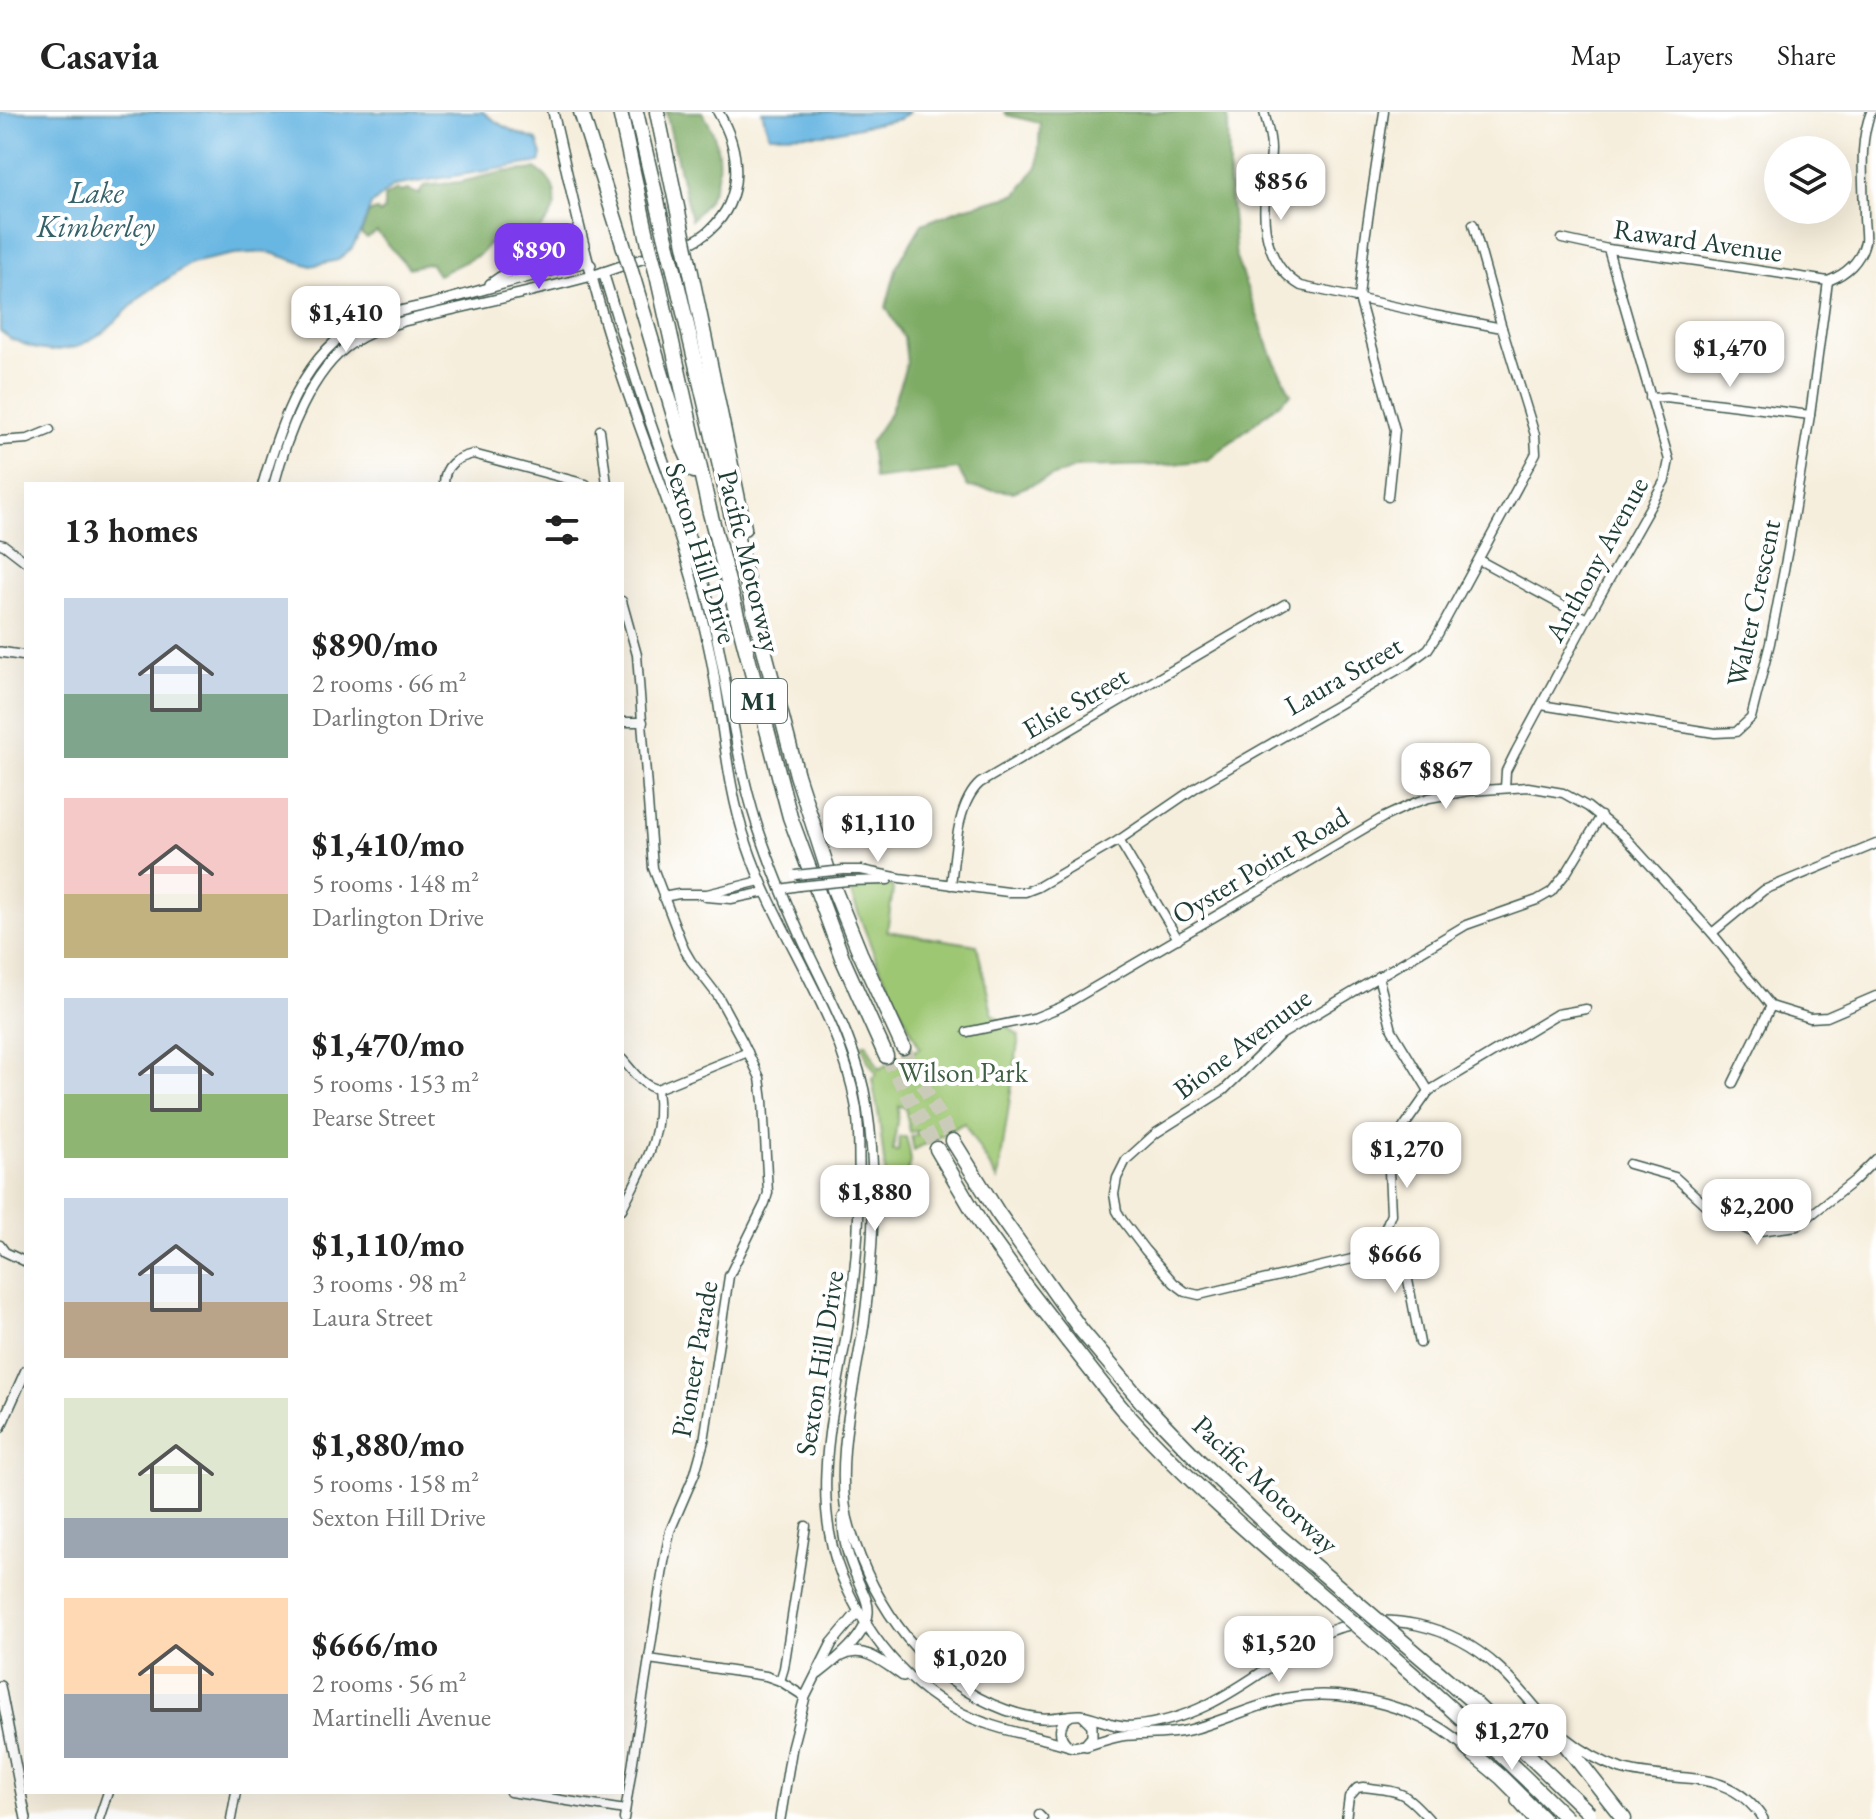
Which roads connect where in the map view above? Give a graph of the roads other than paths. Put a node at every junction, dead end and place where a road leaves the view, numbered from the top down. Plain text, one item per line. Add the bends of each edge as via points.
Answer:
1 (553, 112) edge
2 (581, 112) edge
3 (620, 112) edge
4 (636, 112) edge
5 (657, 112) edge
6 (718, 112) edge
7 (1264, 112) edge
8 (1384, 112) edge
9 (1871, 112) edge
10 (1863, 145) junction
11 (1876, 150) edge
12 (577, 219) junction
13 (1473, 224) dead end
14 (1562, 239) dead end
15 (1608, 249) junction
16 (587, 262) junction
17 (603, 272) junction
18 (591, 276) junction
19 (1828, 281) junction
20 (483, 288) junction
21 (1359, 298) junction
22 (1502, 328) junction
23 (1650, 398) junction
24 (1810, 415) junction
25 (50, 430) dead end
26 (600, 430) dead end
27 (0, 441) edge
28 (264, 482) edge
29 (275, 482) edge
30 (444, 482) edge
31 (579, 482) edge
32 (607, 482) edge
33 (1388, 497) dead end
34 (709, 509) junction
35 (0, 544) edge
36 (24, 560) edge
37 (1479, 560) junction
38 (1285, 604) dead end
39 (753, 607) junction
40 (624, 608) edge
41 (1587, 619) junction
42 (0, 652) edge
43 (24, 656) edge
44 (1541, 705) junction
45 (624, 722) edge
46 (643, 722) junction
47 (1505, 788) junction
48 (1601, 816) junction
49 (1119, 840) junction
50 (1876, 844) edge
51 (777, 878) junction
52 (909, 879) junction
53 (760, 881) junction
54 (951, 885) junction
55 (781, 889) junction
56 (765, 892) junction
57 (696, 895) junction
58 (663, 897) junction
59 (1712, 933) junction
60 (1178, 939) junction
61 (1378, 976) junction
62 (1876, 996) edge
63 (1771, 1006) junction
64 (1586, 1009) dead end
65 (967, 1032) dead end
66 (903, 1047) tunnel mouth
67 (748, 1052) junction
68 (886, 1056) tunnel mouth
69 (624, 1061) edge
70 (1733, 1083) dead end
71 (657, 1089) junction
72 (1429, 1091) junction
73 (953, 1141) tunnel mouth
74 (937, 1149) tunnel mouth
75 (1876, 1159) edge
76 (1629, 1164) dead end
77 (624, 1205) edge
78 (1380, 1242) junction
79 (0, 1245) edge
80 (24, 1261) edge
81 (1420, 1343) dead end
82 (24, 1374) edge
83 (0, 1428) edge
84 (845, 1506) junction
85 (806, 1526) dead end
86 (864, 1616) junction
87 (896, 1624) junction
88 (840, 1657) junction
89 (649, 1659) junction
90 (817, 1675) junction
91 (780, 1681) junction
92 (0, 1686) edge
93 (923, 1689) junction
94 (805, 1697) junction
95 (1078, 1715) junction
96 (1547, 1721) junction
97 (1075, 1747) junction
98 (1466, 1748) junction
99 (107, 1794) edge
100 (236, 1794) edge
101 (520, 1794) edge
102 (625, 1815) edge
103 (1591, 1816) edge
104 (26, 1819) edge
105 (99, 1819) edge
106 (231, 1819) edge
107 (780, 1819) edge
108 (1346, 1819) edge
109 (1429, 1819) edge
110 (1532, 1819) edge
111 (1543, 1819) edge
112 (1567, 1819) edge
113 (1624, 1819) edge
114 (1763, 1819) edge

1 - 12 street, Sexton Hill Drive
2 - 34 highway, bridge via 683,446
3 - 34 highway, Pacific Motorway / M1, bridge
4 - 39 highway, Pacific Motorway / M1, bridge
5 - 39 highway, bridge via 755,583
6 - 17 street via 737,165 733,194 719,219 689,244
7 - 21 street via 1271,152 1264,200 1273,256 1288,278 1301,286
8 - 21 street
9 - 10 street
10 - 11 street
10 - 19 street via 1865,242 1855,263
12 - 16 street, Sexton Hill Drive
12 - 20 street via 570,243
13 - 22 street, Laura Street
14 - 15 street, Raward Avenue
15 - 19 street, Raward Avenue
15 - 23 street, Anthony Avenue
16 - 17 street
16 - 18 street, Sexton Hill Drive
16 - 20 street
17 - 18 street
17 - 51 street, Sexton Hill Drive via 699,565 744,779
18 - 29 street via 404,321 350,344 322,373 305,402
18 - 53 street, Sexton Hill Drive via 688,566 713,668 739,818
19 - 24 street, Walter Crescent
20 - 28 street via 375,318 334,342 300,388
21 - 22 street
21 - 33 street via 1395,430
22 - 37 street, Laura Street via 1536,453
23 - 24 street
23 - 41 street, Anthony Avenue via 1669,460 1665,480
24 - 44 street, Walter Crescent via 1770,643 1751,718 1736,732 1715,733
25 - 27 street via 28,439
26 - 32 street
30 - 31 street via 449,465 473,454
34 - 68 highway, Pacific Motorway / M1 via 790,817 843,960
35 - 36 street
37 - 41 street
37 - 49 street, Laura Street via 1438,634 1419,657 1198,786
38 - 54 street, Elsie Street via 980,783 964,809
39 - 66 highway, Pacific Motorway / M1 via 822,853
40 - 46 street, Pioneer Parade via 637,652
41 - 44 street, Anthony Avenue
42 - 43 street
44 - 47 street, Anthony Avenue via 1506,771
45 - 46 street
46 - 58 street, Pioneer Parade via 653,868
47 - 48 street, Oyster Point Road via 1563,793
47 - 60 street, Oyster Point Road via 1429,798 1400,809
48 - 59 street, Oyster Point Road
48 - 61 street, Bione Avenuue via 1551,892 1466,925
49 - 54 street, Laura Street via 1025,892
49 - 60 street
50 - 59 street via 1764,890
51 - 52 street, Laura Street, bridge via 861,870
51 - 53 street
51 - 55 street, Sexton Hill Drive
52 - 54 street, Laura Street
52 - 55 street, Laura Street, bridge
53 - 56 street, Sexton Hill Drive
53 - 57 street
55 - 56 street
55 - 84 street, Sexton Hill Drive via 852,1045 870,1133 871,1254 845,1454
56 - 57 street via 727,899
56 - 86 street, Sexton Hill Drive via 833,1030 858,1121 857,1258 829,1432 825,1497 834,1554
57 - 58 street
58 - 67 street, Pioneer Parade via 684,949 718,996
59 - 63 street, Oyster Point Road
60 - 65 street, Oyster Point Road via 1061,1007
61 - 72 street via 1392,1030
61 - 78 street, Bione Avenuue via 1279,1036 1224,1090 1156,1133 1122,1167 1114,1194 1117,1211 1145,1250 1174,1283 1199,1295 1352,1259
62 - 63 street via 1819,1018
63 - 70 street
64 - 72 street via 1557,1014
67 - 71 street
67 - 89 street, Pioneer Parade via 762,1087 768,1193 729,1276 704,1441 670,1531
69 - 71 street via 643,1083
71 - 77 street via 656,1138
72 - 78 street via 1393,1150 1391,1214
73 - 103 highway, Pacific Motorway, bridge via 1081,1330 1142,1402 1279,1536 1471,1700
74 - 112 highway, Pacific Motorway, bridge via 982,1226 1125,1412 1257,1541 1487,1741
75 - 76 street via 1797,1226 1752,1232 1714,1213 1675,1177
78 - 81 street via 1404,1259
79 - 80 street
82 - 83 street
84 - 86 street via 844,1537 867,1603
84 - 87 street, Sexton Hill Drive via 865,1571
85 - 91 street
86 - 87 street
86 - 88 street via 860,1633
86 - 90 street via 832,1643
86 - 93 street, Sexton Hill Drive via 884,1650
87 - 95 street, Sexton Hill Drive via 939,1671 992,1705 1040,1718
88 - 90 street
88 - 93 street via 867,1654
89 - 91 street
89 - 102 street, Pioneer Parade
90 - 94 street
91 - 94 street
92 - 104 street
93 - 97 street, Sexton Hill Drive via 988,1725
94 - 107 street
95 - 96 street, Sexton Hill Drive via 1121,1726 1176,1718 1231,1694 1320,1635 1378,1621 1424,1626 1466,1643 1499,1668
95 - 97 street via 1090,1722 1093,1732 1089,1742
95 - 97 street via 1067,1718 1060,1728 1062,1740
96 - 113 highway
96 - 114 street, Sexton Hill Drive via 1577,1747 1621,1769 1723,1784
97 - 98 street, Sexton Hill Drive via 1120,1736 1187,1731 1286,1699 1336,1695 1394,1707
98 - 110 street, Sexton Hill Drive
98 - 111 highway
99 - 105 street
100 - 106 street
101 - 102 street
108 - 109 street via 1349,1797 1363,1787 1400,1792

